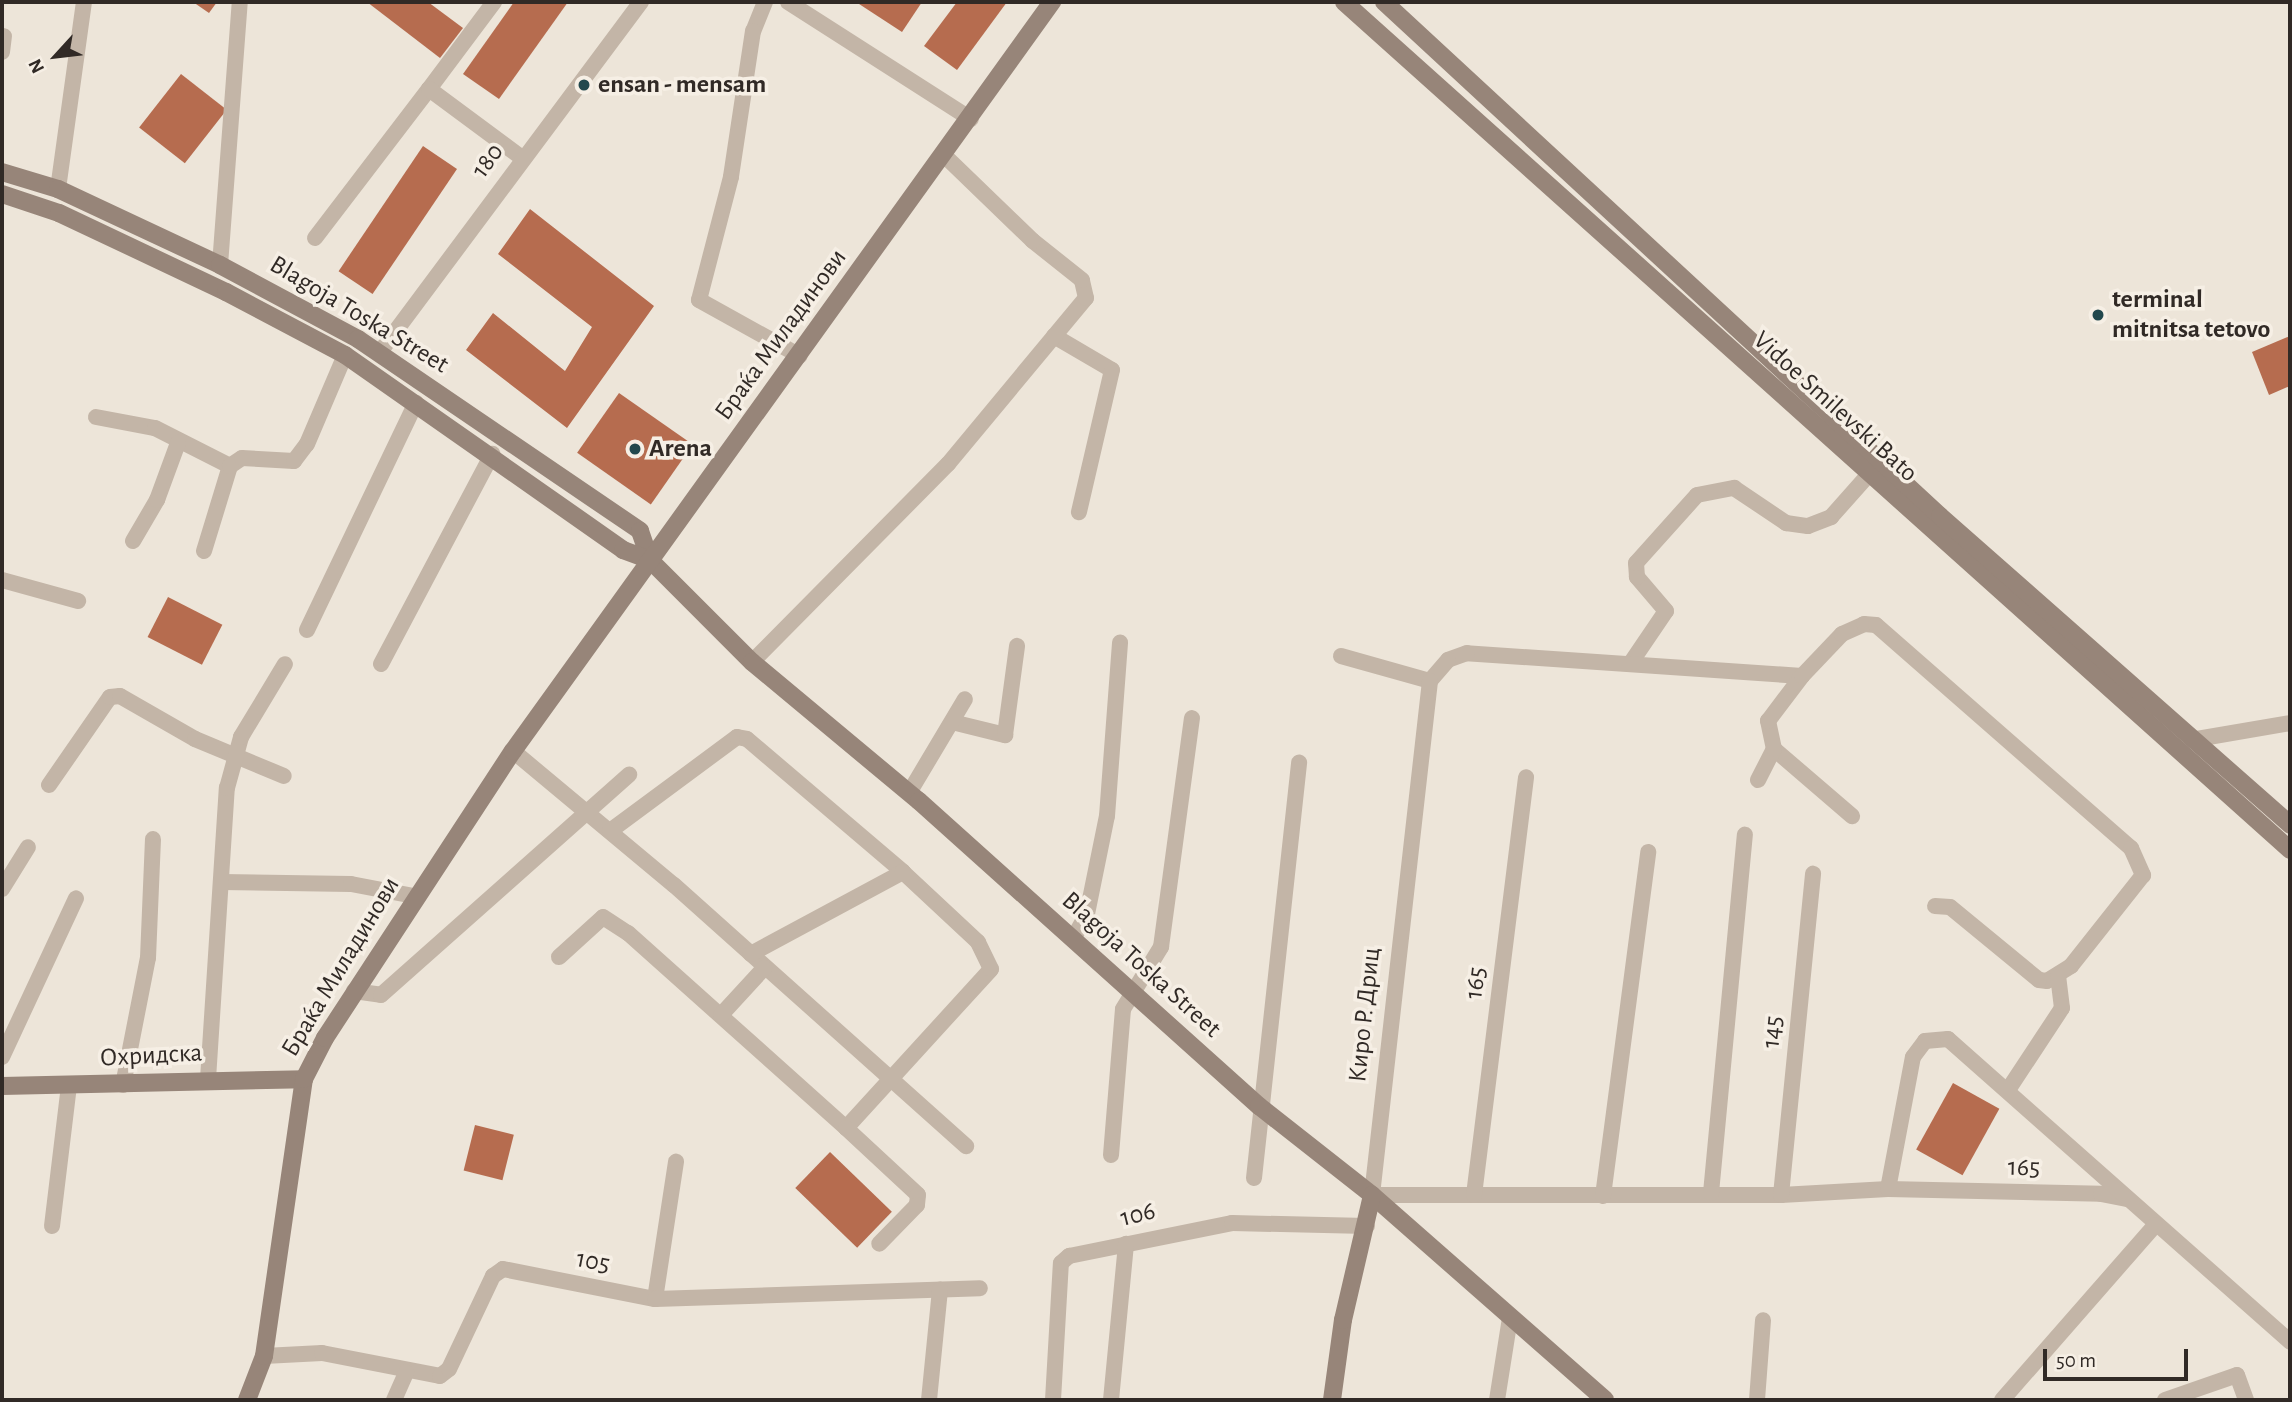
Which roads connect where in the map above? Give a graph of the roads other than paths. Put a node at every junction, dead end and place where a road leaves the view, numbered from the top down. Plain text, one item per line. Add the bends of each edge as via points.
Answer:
1 (84, 2) edge
2 (240, 2) edge
3 (641, 2) edge
4 (765, 2) edge
5 (788, 2) edge
6 (1052, 2) edge
7 (1344, 2) edge
8 (1384, 2) edge
9 (487, 4) edge
10 (429, 89) junction
11 (971, 120) junction
12 (943, 154) junction
13 (521, 157) junction
14 (2, 172) edge
15 (58, 189) junction
16 (2, 194) edge
17 (315, 237) dead end
18 (220, 265) junction
19 (1054, 336) junction
20 (380, 352) junction
21 (345, 355) junction
22 (800, 356) junction
23 (416, 403) junction
24 (96, 416) dead end
25 (178, 443) junction
26 (492, 454) junction
27 (230, 466) junction
28 (1870, 473) junction
29 (1079, 512) dead end
30 (132, 541) dead end
31 (204, 551) dead end
32 (650, 561) junction
33 (2, 580) edge
34 (78, 601) dead end
35 (307, 631) dead end
36 (1120, 642) dead end
37 (1017, 646) dead end
38 (1341, 656) dead end
39 (752, 662) junction
40 (285, 664) dead end
41 (381, 664) dead end
42 (1630, 664) junction
43 (1802, 677) junction
44 (1430, 681) junction
45 (965, 699) dead end
46 (1192, 718) dead end
47 (951, 722) junction
48 (2290, 723) edge
49 (2191, 740) junction
50 (1774, 749) junction
51 (513, 751) junction
52 (236, 755) junction
53 (1299, 762) dead end
54 (629, 775) dead end
55 (284, 776) dead end
56 (1526, 776) dead end
57 (1758, 780) dead end
58 (49, 785) dead end
59 (909, 793) junction
60 (590, 813) junction
61 (1852, 816) dead end
62 (2290, 825) edge
63 (610, 831) junction
64 (1745, 835) dead end
65 (153, 839) dead end
66 (28, 847) dead end
67 (2290, 850) edge
68 (1648, 852) dead end
69 (903, 872) junction
70 (1814, 874) dead end
71 (221, 882) junction
72 (2, 889) edge
73 (414, 896) junction
74 (76, 898) dead end
75 (1936, 906) dead end
76 (1073, 939) junction
77 (751, 954) junction
78 (559, 957) dead end
79 (764, 968) junction
80 (2058, 977) junction
81 (1131, 990) junction
82 (354, 991) junction
83 (722, 1015) junction
84 (2, 1056) edge
85 (208, 1079) junction
86 (304, 1079) junction
87 (891, 1081) junction
88 (69, 1085) junction
89 (123, 1085) junction
90 (2, 1086) edge
91 (2008, 1090) junction
92 (1259, 1106) junction
93 (846, 1128) junction
94 (966, 1146) dead end
95 (1111, 1155) dead end
96 (676, 1162) dead end
97 (1254, 1178) dead end
98 (1888, 1189) junction
99 (1711, 1194) junction
100 (1372, 1195) junction
101 (1474, 1195) junction
102 (1781, 1195) junction
103 (1603, 1196) junction
104 (2127, 1199) junction
105 (2155, 1225) junction
106 (52, 1226) dead end
107 (1367, 1226) junction
108 (879, 1244) dead end
109 (1126, 1244) junction
110 (980, 1288) dead end
111 (940, 1290) junction
112 (655, 1299) junction
113 (1510, 1318) junction
114 (1763, 1320) dead end
115 (2290, 1342) edge
116 (264, 1356) junction
117 (406, 1373) junction
118 (247, 1400) edge
119 (394, 1400) edge
120 (929, 1400) edge
121 (1053, 1400) edge
122 (1111, 1400) edge
123 (1332, 1400) edge
124 (1497, 1400) edge
125 (1605, 1400) edge
126 (1758, 1400) edge
127 (2002, 1400) edge
128 (2165, 1400) edge
129 (2246, 1400) edge

1 - 15 street
2 - 18 street
3 - 13 street, 180
4 - 22 street via 753,31 731,177 699,300
5 - 11 street
6 - 11 street, Браќа Миладинови
7 - 28 street, Vidoe Smilevski Bato
8 - 49 street, Vidoe Smilevski Bato via 1920,497
9 - 10 street
10 - 13 street
10 - 17 street
11 - 12 street, Браќа Миладинови
12 - 19 street via 1033,241 1082,280 1086,298
12 - 22 street, Браќа Миладинови
13 - 20 street, 180
14 - 15 street, Blagoja Toska Street
15 - 18 street, Blagoja Toska Street
16 - 21 street, Blagoja Toska Street via 60,213
18 - 20 street, Blagoja Toska Street
19 - 29 street via 1112,370
19 - 39 street via 948,464
20 - 32 street, Blagoja Toska Street via 640,531
21 - 23 street, Blagoja Toska Street
21 - 27 street via 307,444 294,461 242,458
22 - 32 street, Браќа Миладинови
23 - 26 street, Blagoja Toska Street
23 - 35 street
24 - 25 street via 155,428
25 - 27 street
25 - 30 street via 157,500
26 - 32 street, Blagoja Toska Street via 623,550
26 - 41 street
27 - 31 street
28 - 42 street via 1831,517 1808,526 1786,523 1734,488 1697,495 1636,563 1637,577 1663,601 1666,611
28 - 67 street, Vidoe Smilevski Bato
32 - 39 street, Blagoja Toska Street
32 - 51 street, Браќа Миладинови
33 - 34 street
36 - 76 street via 1107,816 1087,914
37 - 47 street via 1005,735
38 - 44 street
39 - 59 street, Blagoja Toska Street
40 - 52 street via 241,737
42 - 43 street
42 - 44 street via 1467,653 1448,660
43 - 50 street via 1768,721
43 - 80 street via 1842,634 1864,624 1876,625 2131,848 2142,868 2141,882
44 - 100 street, Киро Р. Дриц
45 - 47 street
46 - 81 street via 1161,947
47 - 59 street
48 - 49 street
49 - 62 street, Vidoe Smilevski Bato
50 - 57 street
50 - 61 street
51 - 60 street
51 - 73 street, Браќа Миладинови
52 - 55 street
52 - 58 street via 195,739 120,696 110,697
52 - 71 street via 227,788
53 - 92 street
54 - 60 street
56 - 101 street, 165
59 - 76 street, Blagoja Toska Street
60 - 63 street
60 - 82 street via 381,995
63 - 69 street via 737,737 747,739
63 - 77 street
64 - 99 street
65 - 89 street via 148,958
66 - 72 street
68 - 103 street
69 - 77 street
69 - 87 street via 978,942 991,969
70 - 102 street, 145
71 - 73 street via 351,884
71 - 85 street
73 - 82 street, Браќа Миладинови
74 - 84 street
75 - 80 street via 1950,907 2039,980
76 - 81 street, Blagoja Toska Street
77 - 79 street
78 - 83 street via 603,917 628,933
79 - 83 street
79 - 87 street
80 - 91 street via 2062,1008
81 - 92 street, Blagoja Toska Street
81 - 95 street via 1121,1030
82 - 86 street, Браќа Миладинови
83 - 93 street
85 - 86 street, Охридска
85 - 89 street, Охридска
86 - 116 street, Браќа Миладинови
87 - 93 street
87 - 94 street
88 - 89 street, Охридска
88 - 90 street, Охридска
88 - 106 street
91 - 98 street via 1948,1039 1925,1041 1913,1057
91 - 104 street
92 - 97 street
92 - 100 street, Blagoja Toska Street
93 - 108 street via 918,1195 917,1205
96 - 112 street
98 - 102 street, 165
98 - 104 street, 165 via 2101,1194
99 - 102 street, 165
99 - 103 street, 165
100 - 101 street, 165
100 - 107 street, Киро Р. Дриц
100 - 113 street, Blagoja Toska Street
101 - 103 street, 165
104 - 105 street
105 - 115 street
105 - 127 street
107 - 109 street, 106 via 1232,1223
107 - 123 street, Киро Р. Дриц via 1343,1320
109 - 121 street, 106 via 1069,1256 1061,1263
109 - 122 street
110 - 111 street, 105
111 - 112 street, 105
111 - 120 street
112 - 117 street, 105 via 503,1269 493,1276 449,1369 430,1378
113 - 124 street
113 - 125 street, Blagoja Toska Street
114 - 126 street
116 - 117 street, 105 via 321,1353
116 - 118 street, Браќа Миладинови
117 - 119 street
128 - 129 street via 2237,1375

